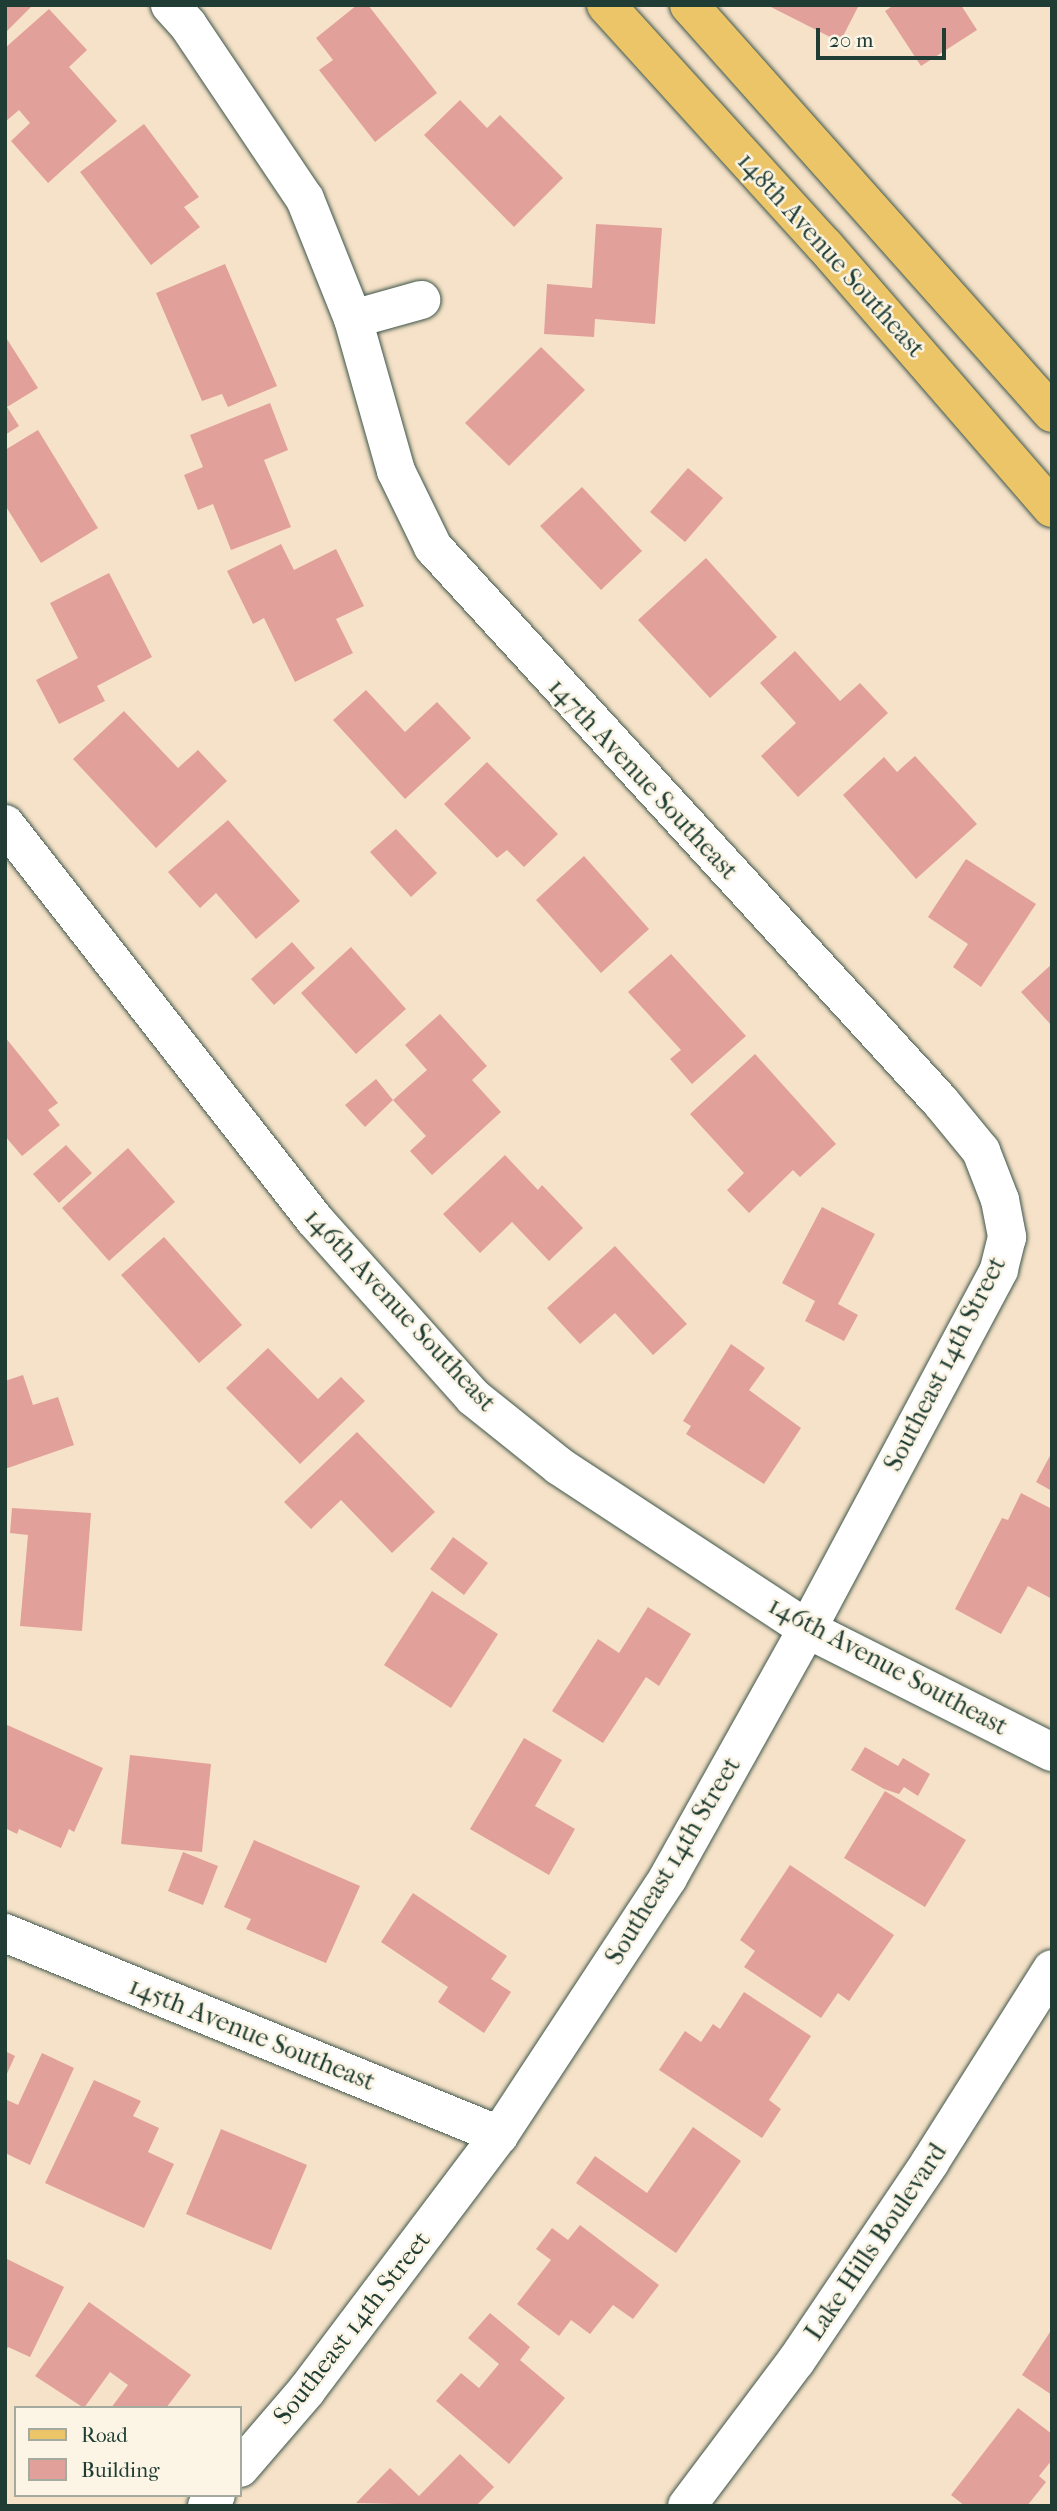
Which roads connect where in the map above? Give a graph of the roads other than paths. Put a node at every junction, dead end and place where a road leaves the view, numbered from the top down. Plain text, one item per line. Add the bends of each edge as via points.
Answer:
1 (170, 5) edge
2 (606, 5) edge
3 (690, 5) edge
4 (421, 300) dead end
5 (353, 318) junction
6 (1052, 413) edge
7 (1052, 508) edge
8 (5, 824) edge
9 (1000, 1200) joint
10 (807, 1629) junction
11 (1052, 1752) edge
12 (5, 1933) edge
13 (1052, 1969) edge
14 (499, 2136) junction
15 (242, 2466) edge
16 (687, 2506) edge

1 - 5 street, 147th Avenue Southeast via 305,199
2 - 7 main road, 148th Avenue Southeast via 824,245
3 - 6 main road
4 - 5 street
5 - 9 street, 147th Avenue Southeast via 396,471 433,547 940,1101 981,1151
8 - 10 street, 146th Avenue Southeast via 314,1219 473,1397 559,1466
9 - 10 street, Southeast 14th Street via 1007,1237 999,1270
10 - 11 street, 146th Avenue Southeast
10 - 14 street, Southeast 14th Street via 667,1878
12 - 14 street, 145th Avenue Southeast
13 - 16 street, Lake Hills Boulevard via 796,2361
14 - 15 street, Southeast 14th Street via 307,2390

